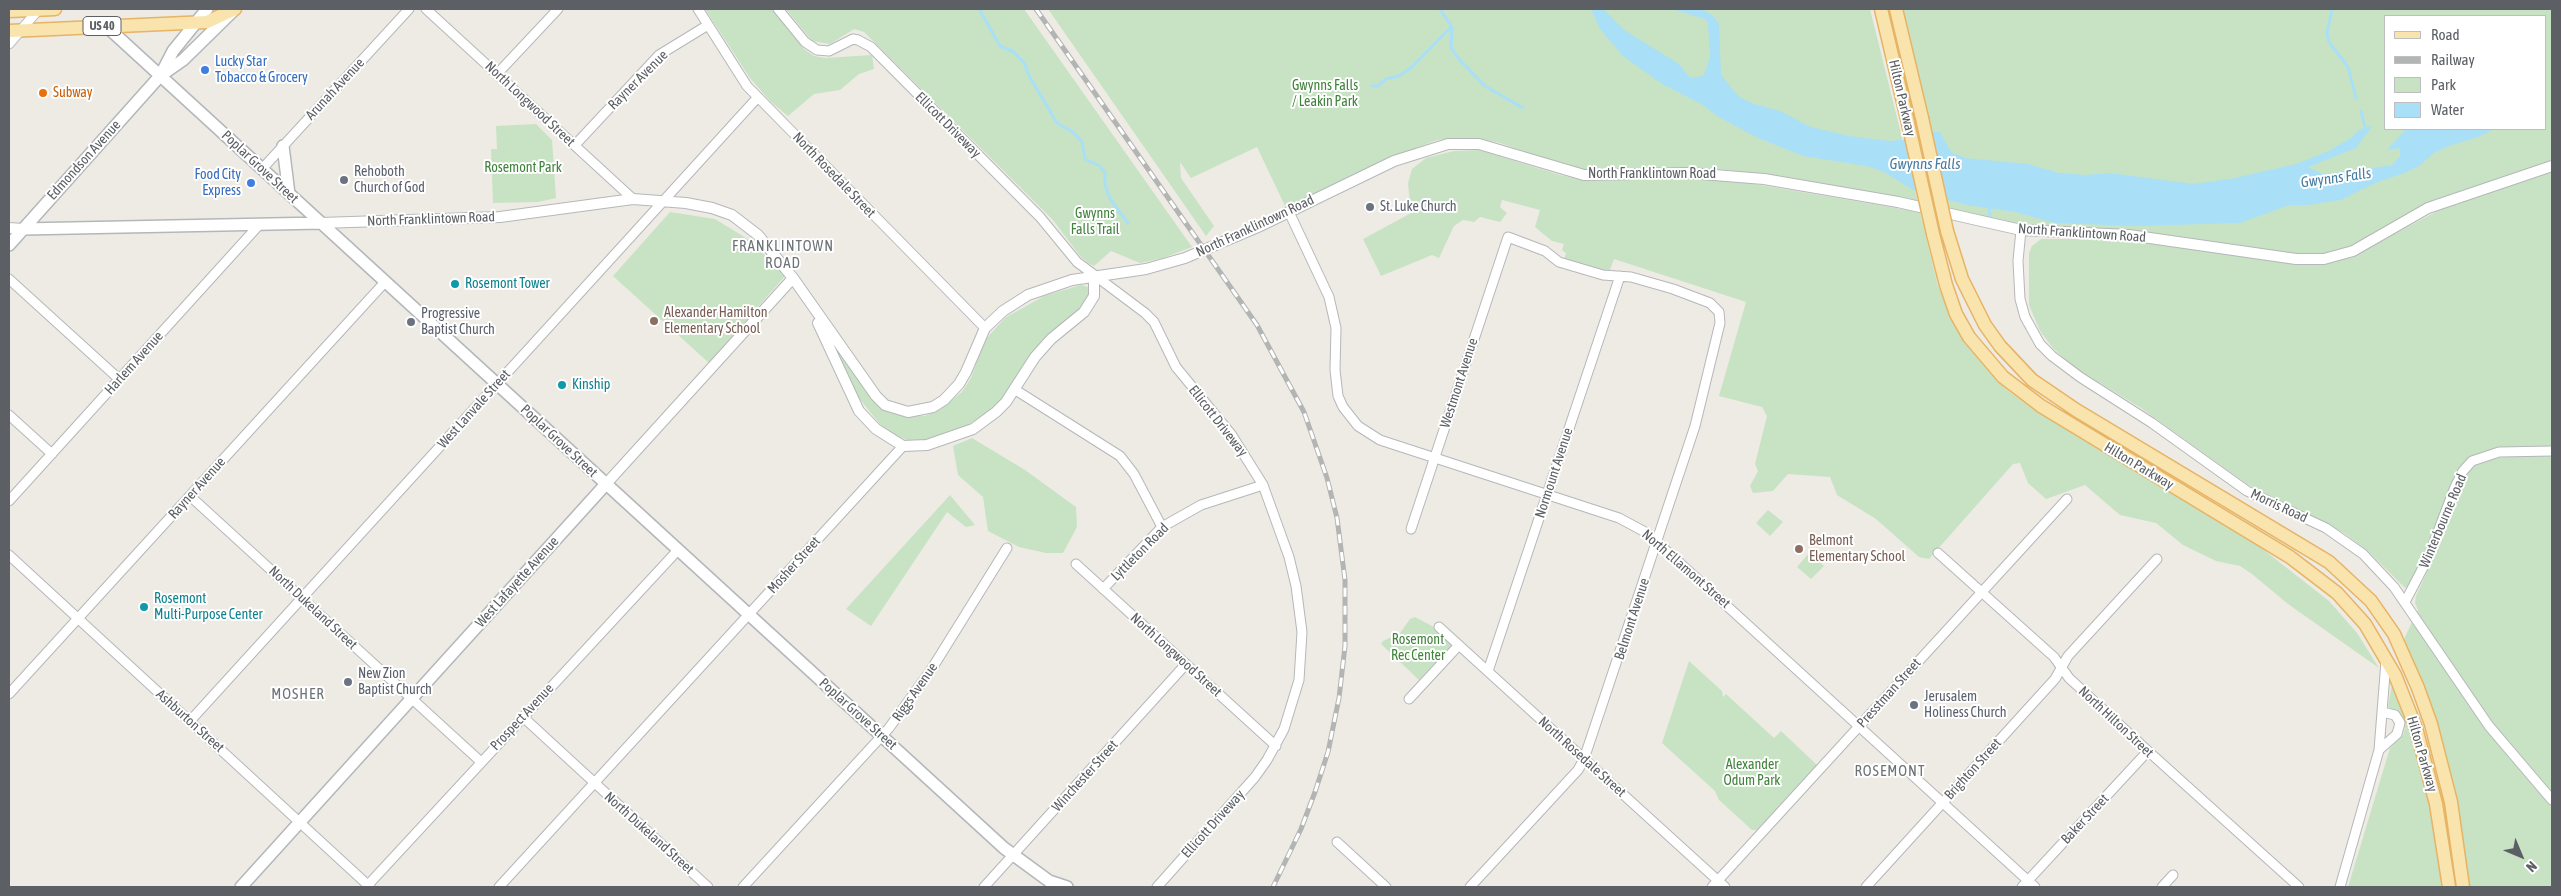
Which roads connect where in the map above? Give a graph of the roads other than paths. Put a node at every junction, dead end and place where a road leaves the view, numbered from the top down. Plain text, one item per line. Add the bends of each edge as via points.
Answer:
1 (39, 9) edge
2 (55, 9) edge
3 (207, 9) edge
4 (235, 9) edge
5 (409, 9) edge
6 (426, 9) edge
7 (558, 9) edge
8 (698, 9) edge
9 (778, 9) edge
10 (1881, 9) edge
11 (1896, 9) edge
12 (9, 11) edge
13 (196, 23) junction
14 (708, 25) junction
15 (106, 26) junction
16 (15, 31) edge
17 (9, 44) edge
18 (497, 74) junction
19 (160, 76) junction
20 (758, 97) junction
21 (574, 145) junction
22 (283, 146) junction
23 (2552, 166) edge
24 (262, 169) junction
25 (289, 194) junction
26 (633, 199) junction
27 (663, 201) junction
28 (1289, 212) junction
29 (321, 223) junction
30 (259, 225) junction
31 (9, 228) edge
32 (23, 229) junction
33 (2021, 230) junction
34 (9, 245) edge
35 (1094, 276) junction
36 (1620, 276) junction
37 (9, 278) edge
38 (793, 278) junction
39 (385, 282) junction
40 (810, 304) junction
41 (984, 328) junction
42 (119, 379) junction
43 (497, 384) junction
44 (1014, 389) junction
45 (9, 415) edge
46 (903, 446) junction
47 (2552, 451) edge
48 (52, 454) junction
49 (1435, 458) junction
50 (606, 484) junction
51 (1262, 485) junction
52 (1547, 494) junction
53 (190, 496) junction
54 (2067, 499) dead end
55 (9, 501) edge
56 (1162, 527) junction
57 (1411, 529) dead end
58 (1657, 541) junction
59 (1007, 548) dead end
60 (678, 550) junction
61 (1938, 553) dead end
62 (9, 555) edge
63 (2157, 559) dead end
64 (1076, 564) dead end
65 (1103, 589) junction
66 (1982, 592) junction
67 (302, 598) junction
68 (2405, 602) junction
69 (749, 615) junction
70 (78, 618) junction
71 (1439, 627) dead end
72 (1459, 645) junction
73 (2385, 655) junction
74 (1186, 664) junction
75 (2061, 667) junction
76 (1488, 671) junction
77 (9, 694) edge
78 (411, 699) junction
79 (1409, 699) dead end
80 (2382, 712) junction
81 (523, 717) junction
82 (190, 721) junction
83 (1858, 727) junction
84 (882, 736) junction
85 (1276, 746) junction
86 (2379, 750) junction
87 (2148, 751) junction
88 (1584, 759) junction
89 (480, 761) junction
90 (594, 783) junction
91 (2552, 800) edge
92 (1943, 802) junction
93 (300, 822) junction
94 (1337, 842) dead end
95 (1012, 856) junction
96 (2173, 875) dead end
97 (1051, 884) edge
98 (2025, 884) edge
99 (1718, 885) edge
100 (369, 886) edge
101 (241, 887) edge
102 (499, 887) edge
103 (708, 887) edge
104 (742, 887) edge
105 (984, 887) edge
106 (1066, 887) edge
107 (1157, 887) edge
108 (1386, 887) edge
109 (1470, 887) edge
110 (1866, 887) edge
111 (2035, 887) edge
112 (2162, 887) edge
113 (2299, 887) edge
114 (2340, 887) edge
115 (2449, 887) edge
116 (2463, 887) edge

1 - 2 main road
1 - 12 main road
1 - 16 street
3 - 13 main road, Edmondson Avenue
4 - 13 main road, US 40 via 207,22
4 - 19 main road, Edmondson Avenue via 183,60
5 - 22 street, Arunah Avenue
6 - 18 street, North Longwood Street
7 - 18 street
8 - 14 street, North Rosedale Street
9 - 35 street, Ellicott Driveway via 805,42 817,50 829,51 853,39 871,47 1036,212 1077,262
10 - 73 main road, Hilton Parkway, bridge via 1946,285 1956,314 1969,337 2003,377 2041,406 2290,556 2319,577 2365,624
11 - 116 main road, Hilton Parkway, bridge via 1947,231 1962,280 1981,318 2000,346 2032,380 2076,410 2329,562 2371,601 2394,634 2430,724 2451,802
13 - 15 main road, US 40
13 - 19 main road, Edmondson Avenue
14 - 20 street, North Rosedale Street via 747,86
14 - 21 street, Rayner Avenue via 659,55
15 - 16 main road, US 40
15 - 19 main road, Poplar Grove Street
16 - 17 street
18 - 21 street, North Longwood Street
19 - 24 main road, Poplar Grove Street
19 - 32 main road, Edmondson Avenue
20 - 27 street, West Lanvale Street
20 - 41 street, North Rosedale Street
21 - 26 street, North Longwood Street
22 - 24 street, Arunah Avenue
22 - 25 main road
23 - 33 street, North Franklintown Road via 2448,200 2408,218 2353,251 2324,259 2296,259 2129,235
24 - 25 main road, Poplar Grove Street
25 - 29 main road, Poplar Grove Street
26 - 27 street, North Franklintown Road
26 - 29 street, North Franklintown Road via 500,217
27 - 38 street, North Franklintown Road via 712,208 732,215 758,235
27 - 43 street, West Lanvale Street
28 - 33 street, North Franklintown Road via 1394,160 1431,147 1461,142 1479,144 1584,175 1689,173 1764,179 1898,202
28 - 35 street, North Franklintown Road via 1166,265
28 - 49 street, North Ellamont Street via 1329,297 1333,313 1336,382 1343,407 1358,426 1380,440
29 - 30 main road, North Franklintown Road
29 - 39 main road, Poplar Grove Street
30 - 32 main road, North Franklintown Road
30 - 42 street, Harlem Avenue
31 - 32 street, North Franklintown Road
32 - 34 main road, Edmondson Avenue
33 - 68 street, Morris Road via 2020,299 2031,330 2052,356 2247,491 2326,528 2345,541 2380,569
35 - 41 street, North Franklintown Road via 1028,295
35 - 44 street via 1096,289 1090,304 1035,357
35 - 51 street, Ellicott Driveway via 1135,304 1154,322 1176,367 1231,434
36 - 49 street, Westmont Avenue via 1603,275 1558,262 1545,251 1508,237
36 - 52 street, Normount Avenue
36 - 58 street, Belmont Avenue via 1673,289 1710,303 1720,312 1695,426
37 - 42 street
38 - 40 street, North Franklintown Road
38 - 50 street, West Lafayette Avenue
39 - 43 main road, Poplar Grove Street
39 - 53 street, Rayner Avenue
40 - 41 street, North Franklintown Road via 876,396 890,407 908,412 933,408 952,392 966,372
40 - 46 street, North Franklintown Road via 859,410 876,429
42 - 48 street, Harlem Avenue
43 - 50 main road, Poplar Grove Street
43 - 67 street, West Lanvale Street
44 - 46 street via 996,412 973,429 927,445
44 - 56 street via 1120,456 1134,474
45 - 48 street
46 - 69 street, Mosher Street
47 - 68 street, Winterbourne Road via 2499,452 2472,461 2455,487 2428,558
48 - 55 street, Harlem Avenue
49 - 52 street, North Ellamont Street
49 - 57 street, Westmont Avenue
50 - 60 main road, Poplar Grove Street
50 - 78 main road, West Lafayette Avenue
51 - 56 street, Lyttleton Road via 1201,505
51 - 85 street, Ellicott Driveway via 1291,567 1302,632 1299,680 1291,711
52 - 58 street, North Ellamont Street via 1619,518
52 - 76 street, Normount Avenue
53 - 67 street, North Dukeland Street
53 - 70 street, Rayner Avenue
54 - 66 street, Presstman Street
56 - 65 street, Lyttleton Road
58 - 83 street, North Ellamont Street
58 - 88 street, Belmont Avenue
59 - 84 street, Riggs Avenue via 930,670
60 - 69 main road, Poplar Grove Street
60 - 81 street, Prospect Avenue
61 - 66 street, North Hilton Street
62 - 70 street, Ashburton Street
63 - 75 street, Brighton Street
64 - 65 street, North Longwood Street
65 - 74 street, North Longwood Street
66 - 75 street, North Hilton Street
66 - 83 street, Presstman Street
67 - 78 street, North Dukeland Street
67 - 82 street, West Lanvale Street
68 - 91 street, Morris Road via 2489,726
69 - 84 main road, Poplar Grove Street
69 - 90 street, Mosher Street
70 - 77 street, Rayner Avenue
70 - 82 street, Ashburton Street
71 - 72 street, North Rosedale Street
72 - 76 street, North Rosedale Street
72 - 79 street
73 - 80 street
73 - 115 main road, Hilton Parkway via 2404,694 2428,767
74 - 85 street, North Longwood Street
74 - 95 street, Winchester Street
75 - 87 street, North Hilton Street
75 - 92 street, Brighton Street via 2055,679
76 - 88 street, North Rosedale Street
78 - 89 street, North Dukeland Street
78 - 93 main road, West Lafayette Avenue
80 - 86 street
80 - 86 street via 2395,715 2400,724 2397,734
81 - 89 street, Prospect Avenue
81 - 90 street, North Dukeland Street
82 - 93 street, Ashburton Street
83 - 92 street, North Ellamont Street
83 - 99 street, Presstman Street
84 - 95 main road, Poplar Grove Street
84 - 104 street, Riggs Avenue
85 - 107 street, Ellicott Driveway via 1255,778
86 - 114 street
87 - 98 street, Baker Street
87 - 113 street, North Hilton Street
88 - 99 street, North Rosedale Street
88 - 109 street, Belmont Avenue via 1578,770
89 - 100 street, Prospect Avenue
90 - 102 street, Mosher Street
90 - 103 street, North Dukeland Street
92 - 98 street, North Ellamont Street
92 - 110 street, Brighton Street
93 - 100 street, Ashburton Street
93 - 101 main road, West Lafayette Avenue
94 - 108 street
95 - 97 main road, Poplar Grove Street
95 - 105 street, Winchester Street
96 - 112 street
97 - 106 main road, Poplar Grove Street
98 - 111 street, North Ellamont Street

